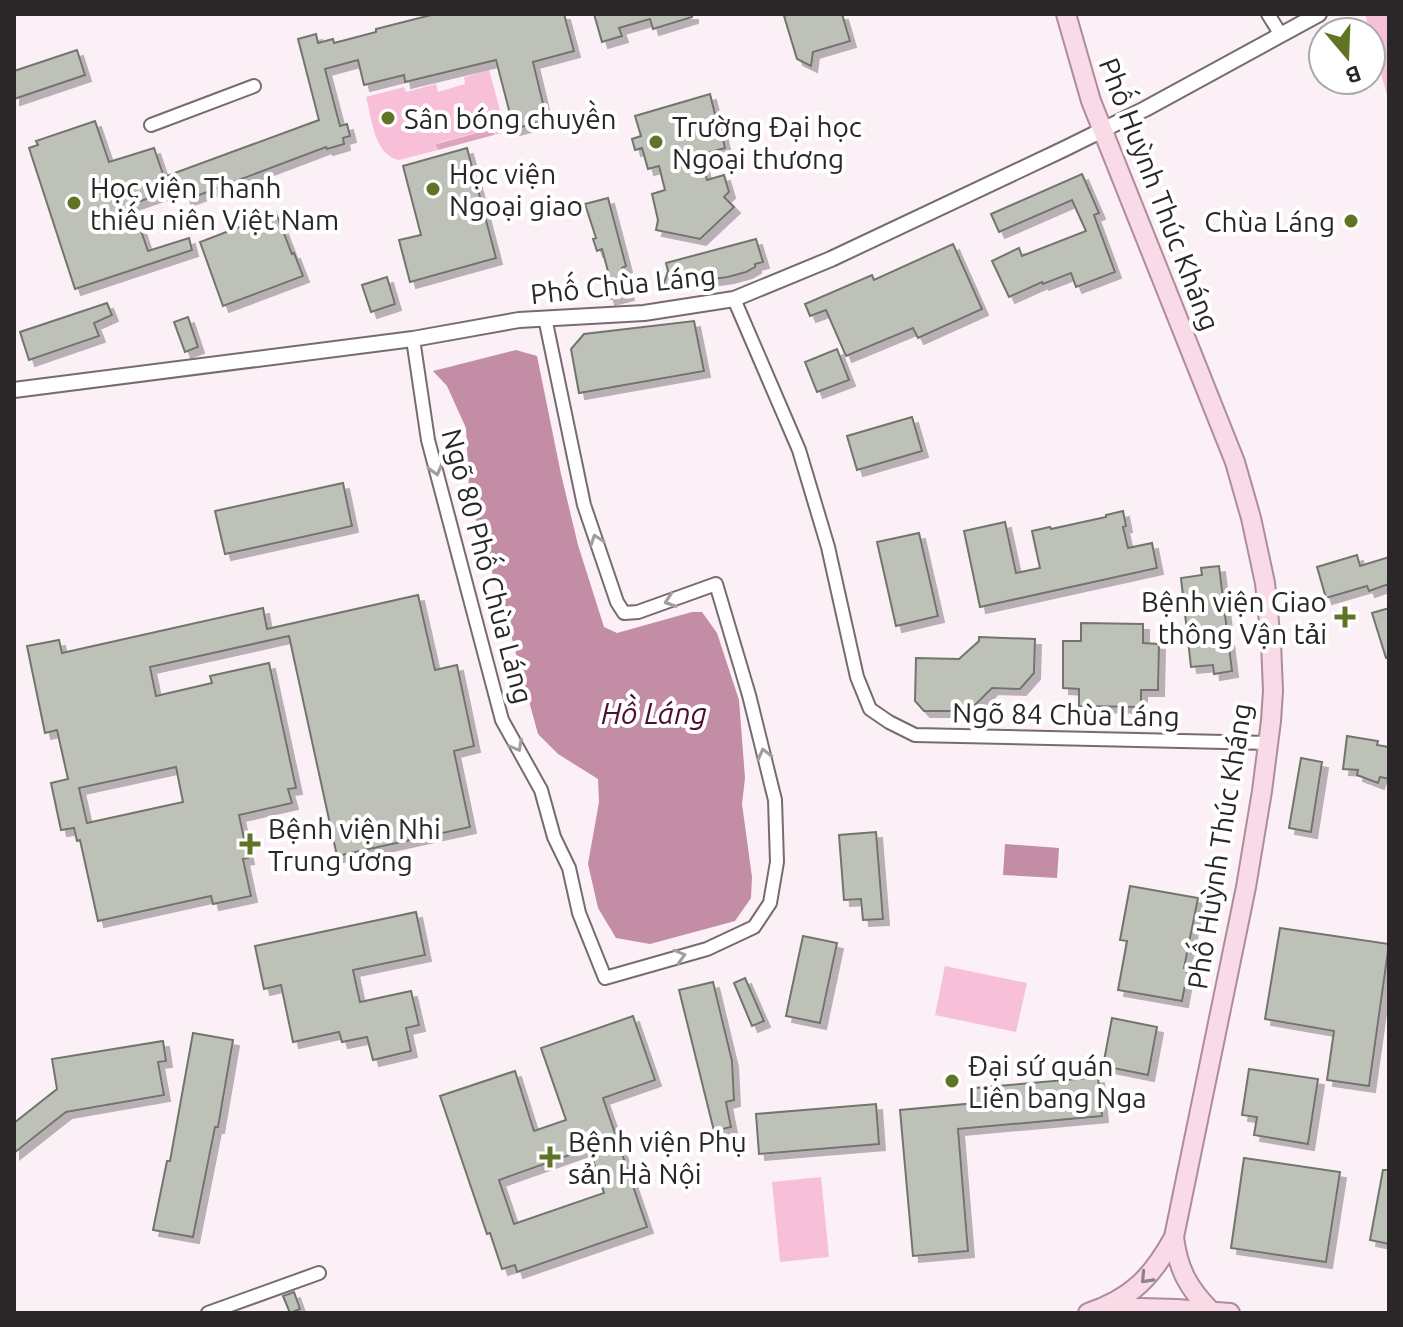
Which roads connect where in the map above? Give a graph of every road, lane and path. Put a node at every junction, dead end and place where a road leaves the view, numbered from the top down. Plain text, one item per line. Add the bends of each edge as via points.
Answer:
1 (1066, 14) edge
2 (1268, 14) edge
3 (1319, 14) edge
4 (1281, 35) junction
5 (254, 86) dead end
6 (151, 125) dead end
7 (1103, 129) junction
8 (734, 299) junction
9 (545, 318) junction
10 (413, 339) junction
11 (14, 390) edge
12 (1269, 743) junction
13 (1174, 1237) junction
14 (319, 1273) dead end
15 (1097, 1310) edge
16 (1211, 1311) edge
17 (208, 1313) edge
18 (1230, 1313) edge

1 - 7 main road, Phố Huỳnh Thúc Kháng
2 - 4 street
3 - 4 street, Phố Chùa Láng
4 - 7 street, Phố Chùa Láng
5 - 6 street
7 - 8 street, Phố Chùa Láng via 831,259
7 - 12 main road, Phố Huỳnh Thúc Kháng via 1235,462 1251,518 1271,642
8 - 9 street, Phố Chùa Láng via 644,313
8 - 12 street, Ngõ 84 Chùa Láng via 799,450 828,547 857,677 870,709 915,735
9 - 10 street, Phố Chùa Láng
10 -> 9 street, Ngõ 80 Phố Chùa Láng via 428,440 502,720 541,790 605,978 707,949 754,927 770,903 777,862 775,800 716,584 638,612 624,613 617,602 584,505
10 - 11 street, Phố Chùa Láng
12 - 13 main road, Phố Huỳnh Thúc Kháng via 1246,887
13 -> 15 main road, Phố Huỳnh Thúc Kháng via 1146,1280
13 - 16 main road, Phố Huỳnh Thúc Kháng via 1187,1283
14 - 17 street
15 - 16 main road
16 - 18 main road

